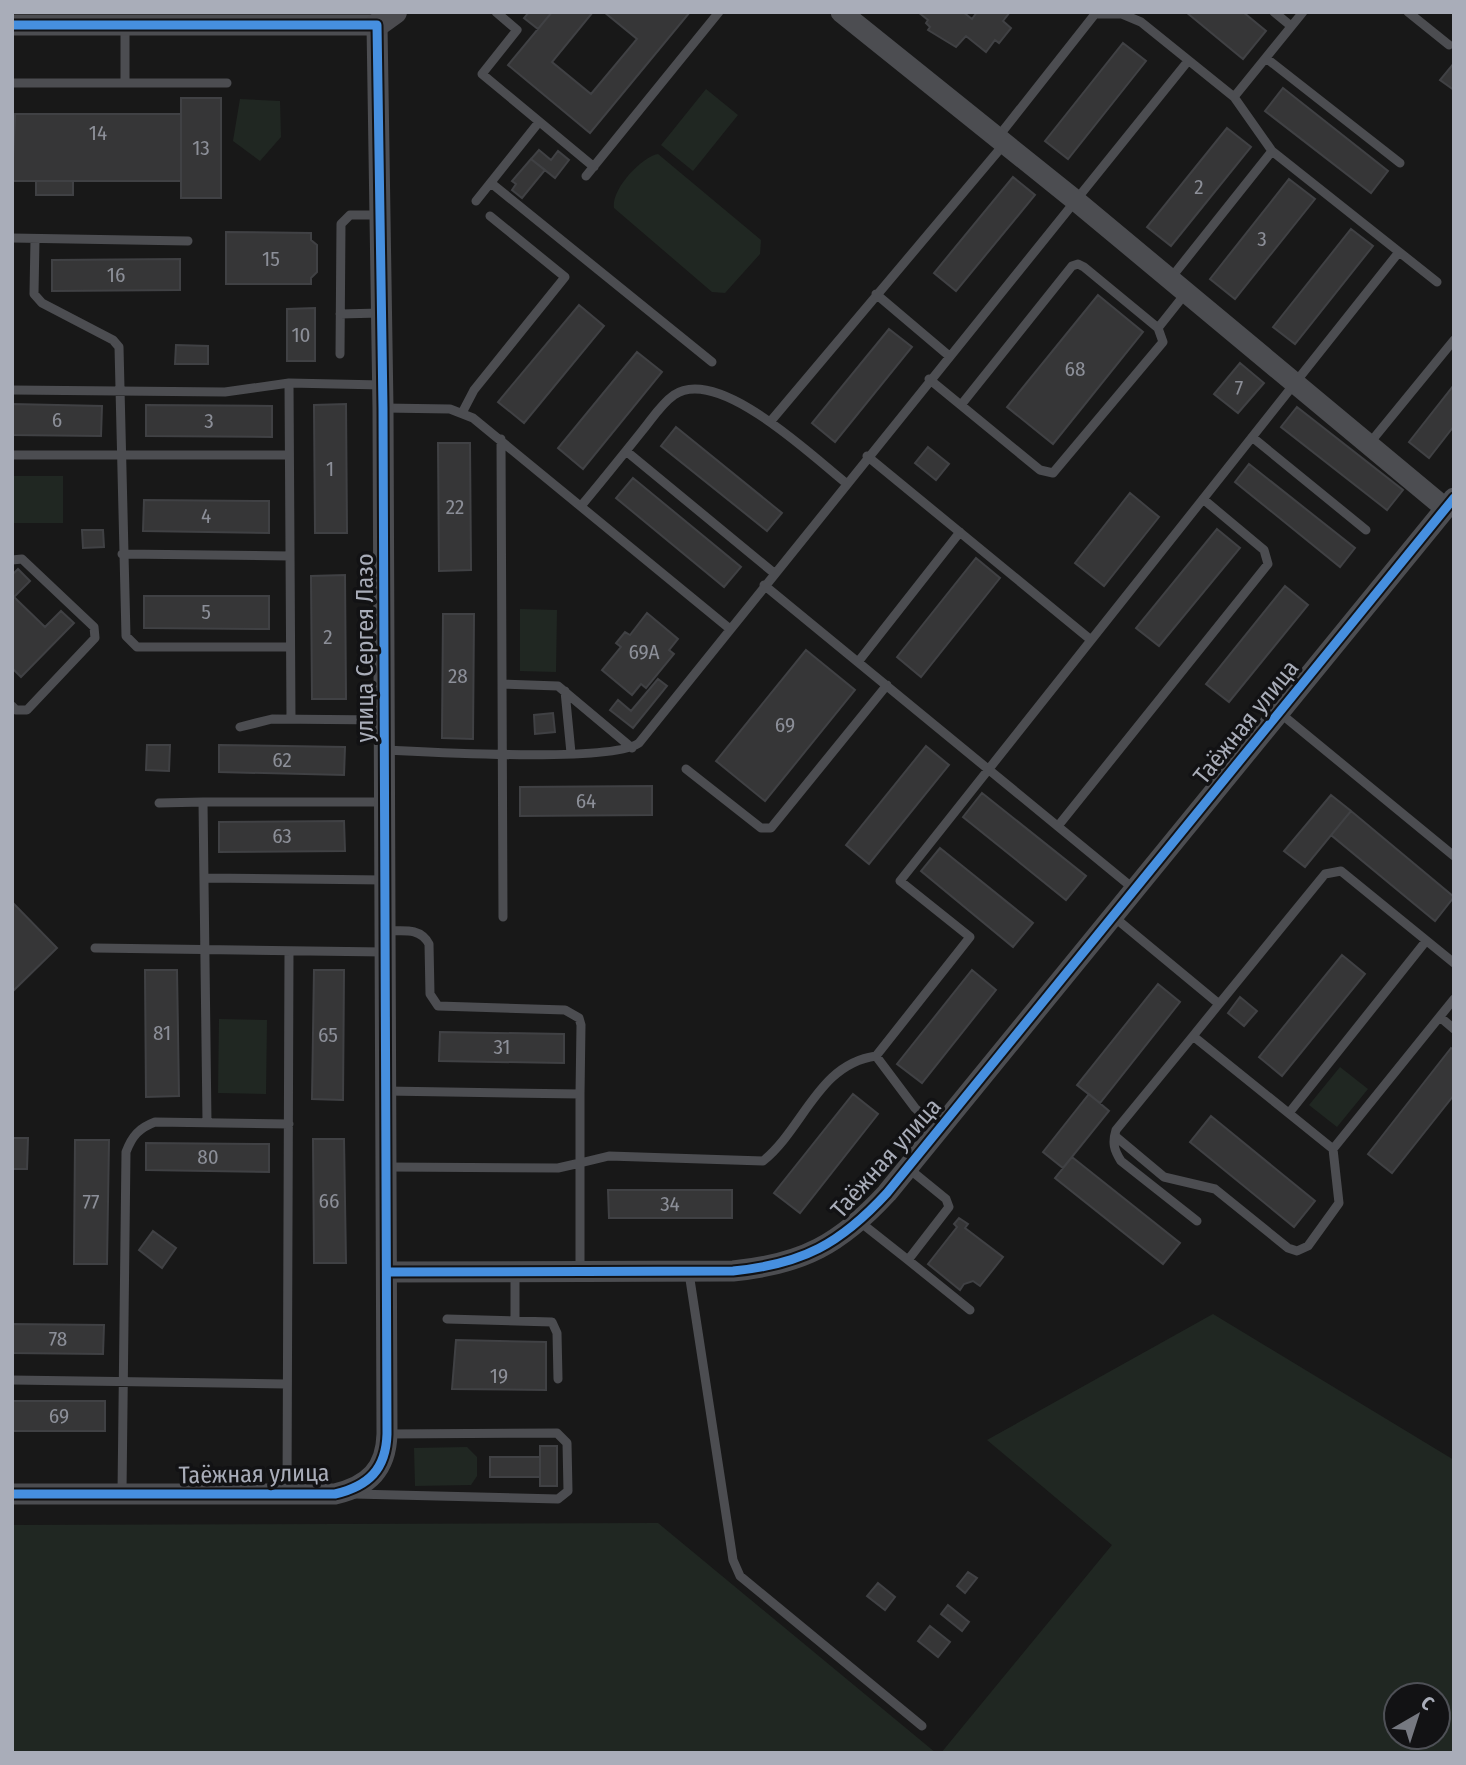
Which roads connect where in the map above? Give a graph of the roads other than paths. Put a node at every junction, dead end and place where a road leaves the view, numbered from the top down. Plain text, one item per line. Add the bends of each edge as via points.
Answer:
1 (496, 12) edge
2 (719, 12) edge
3 (841, 12) edge
4 (1274, 12) edge
5 (1303, 12) edge
6 (1408, 12) edge
7 (1094, 13) edge
8 (386, 18) edge
9 (129, 20) edge
10 (12, 25) edge
11 (1292, 26) junction
12 (1449, 45) dead end
13 (1266, 58) junction
14 (1188, 61) junction
15 (12, 83) edge
16 (125, 83) junction
17 (228, 83) dead end
18 (1234, 97) junction
19 (539, 122) junction
20 (1001, 140) junction
21 (1272, 151) junction
22 (1400, 163) dead end
23 (594, 167) junction
24 (586, 176) dead end
25 (491, 183) junction
26 (1075, 200) junction
27 (476, 201) dead end
28 (380, 215) junction
29 (490, 216) dead end
30 (12, 239) edge
31 (35, 239) junction
32 (188, 241) dead end
33 (1399, 252) junction
34 (1437, 282) dead end
35 (1178, 286) junction
36 (876, 294) junction
37 (382, 313) junction
38 (340, 314) junction
39 (1158, 328) junction
40 (1454, 340) edge
41 (340, 354) dead end
42 (948, 355) junction
43 (712, 362) dead end
44 (929, 379) junction
45 (289, 383) junction
46 (1294, 384) junction
47 (382, 385) junction
48 (12, 390) edge
49 (120, 392) junction
50 (961, 405) junction
51 (383, 408) junction
52 (462, 413) junction
53 (770, 422) junction
54 (1252, 437) junction
55 (500, 439) junction
56 (1368, 445) junction
57 (626, 451) junction
58 (12, 455) edge
59 (121, 456) junction
60 (289, 456) junction
61 (867, 456) junction
62 (846, 483) junction
63 (1203, 499) junction
64 (1449, 503) edge
65 (581, 506) junction
66 (1366, 530) dead end
67 (960, 532) junction
68 (122, 554) junction
69 (290, 556) junction
70 (12, 560) edge
71 (774, 573) junction
72 (764, 585) junction
73 (730, 629) junction
74 (1091, 640) junction
75 (290, 647) junction
76 (858, 662) junction
77 (502, 684) junction
78 (887, 685) junction
79 (565, 691) junction
80 (12, 706) edge
81 (1279, 712) junction
82 (291, 719) junction
83 (385, 720) junction
84 (240, 727) dead end
85 (632, 748) junction
86 (385, 750) junction
87 (571, 753) junction
88 (502, 754) junction
89 (687, 769) dead end
90 (990, 769) junction
91 (202, 802) junction
92 (385, 802) junction
93 (159, 803) dead end
94 (1058, 826) junction
95 (1454, 856) edge
96 (204, 878) junction
97 (386, 880) junction
98 (1134, 889) junction
99 (1112, 916) junction
100 (503, 917) dead end
101 (1426, 941) junction
102 (386, 942) junction
103 (95, 948) dead end
104 (204, 952) junction
105 (289, 952) junction
106 (1454, 963) edge
107 (1454, 999) edge
108 (1219, 1004) junction
109 (1440, 1017) junction
110 (1454, 1028) edge
111 (1193, 1036) junction
112 (876, 1056) junction
113 (386, 1091) junction
114 (580, 1094) junction
115 (1289, 1113) junction
116 (207, 1122) junction
117 (289, 1124) junction
118 (939, 1130) junction
119 (1115, 1136) junction
120 (1333, 1149) junction
121 (580, 1163) junction
122 (387, 1167) junction
123 (908, 1168) junction
124 (860, 1222) junction
125 (1197, 1222) dead end
126 (908, 1260) junction
127 (688, 1271) junction
128 (387, 1272) junction
129 (515, 1272) junction
130 (580, 1272) junction
131 (970, 1310) dead end
132 (515, 1318) junction
133 (447, 1319) dead end
134 (558, 1379) dead end
135 (12, 1380) edge
136 (121, 1383) junction
137 (286, 1384) junction
138 (387, 1434) junction
139 (12, 1494) edge
140 (122, 1494) junction
141 (287, 1494) junction
142 (335, 1494) junction
143 (922, 1726) dead end

1 - 19 lane via 517,30 482,74
2 - 23 lane
3 - 20 street
4 - 11 lane
5 - 11 lane
6 - 12 lane
7 - 14 lane via 1131,17
7 - 20 lane
8 - 9 street
8 - 28 street, улица Сергея Лазо
9 - 10 street
9 - 16 lane
11 - 13 lane
13 - 18 lane
13 - 22 lane
14 - 18 lane
14 - 26 lane
15 - 16 lane
16 - 17 lane
18 - 21 lane
19 - 23 lane
19 - 25 lane
20 - 26 street
20 - 36 lane
21 - 33 lane
21 - 35 lane
23 - 24 lane
25 - 27 lane
25 - 43 lane
26 - 35 street
26 - 42 lane
28 - 37 street, улица Сергея Лазо
28 - 38 lane via 350,215 341,225
29 - 52 lane via 565,277 474,390
30 - 31 lane
31 - 32 lane
31 - 49 lane via 34,294 42,303 113,340 121,359
33 - 34 lane
33 - 46 lane
35 - 39 lane
35 - 46 street
36 - 42 lane
36 - 53 lane
37 - 38 lane
37 - 47 street, улица Сергея Лазо
38 - 41 lane
39 - 50 lane via 1084,267 1072,266
39 - 50 lane via 1163,342 1054,473 1040,470
40 - 56 lane
42 - 44 lane
44 - 50 lane
44 - 61 lane
45 - 47 lane
45 - 49 lane via 225,392
45 - 60 lane
46 - 54 lane
46 - 56 street
47 - 51 street, улица Сергея Лазо
48 - 49 lane
49 - 59 lane
51 - 52 lane
51 - 83 street, улица Сергея Лазо
52 - 55 lane
53 - 57 lane via 710,391 687,389 667,401
53 - 62 lane
54 - 63 lane
54 - 66 lane
55 - 65 lane
55 - 77 lane
56 - 64 street
57 - 65 lane
57 - 71 lane
58 - 59 lane
59 - 60 lane
59 - 68 lane
60 - 69 lane
61 - 62 lane
61 - 67 lane
62 - 71 lane
63 - 74 lane
63 - 94 lane via 1264,550 1268,564
64 - 81 street, Таёжная улица
65 - 73 lane
67 - 74 lane
67 - 76 lane
68 - 69 lane
68 - 75 lane via 126,636 137,647
69 - 75 lane
70 - 80 lane via 23,559 93,627 95,638 27,709
71 - 72 lane
72 - 73 lane
72 - 76 lane
73 - 85 lane
74 - 90 lane
75 - 82 lane
76 - 78 lane
77 - 79 lane via 551,684
77 - 88 lane
78 - 89 lane via 771,828 761,828
78 - 90 lane
79 - 85 lane
79 - 87 lane
81 - 95 lane
81 - 98 street, Таёжная улица
82 - 83 lane
82 - 84 lane
83 - 86 street, улица Сергея Лазо
85 - 87 lane
86 - 88 lane
86 - 92 street, улица Сергея Лазо
87 - 88 lane
88 - 100 lane
90 - 94 lane
90 - 112 lane via 900,881 970,937
91 - 92 lane
91 - 93 lane
91 - 96 lane
92 - 97 street, улица Сергея Лазо
94 - 98 lane
96 - 97 lane
96 - 104 lane
97 - 102 street, улица Сергея Лазо
98 - 99 street, Таёжная улица
99 - 108 lane
99 - 118 street, Таёжная улица
101 - 106 lane
101 - 108 lane via 1340,871 1325,874
101 - 115 lane
102 - 105 lane
102 - 113 street, улица Сергея Лазо
102 - 114 lane via 413,931 426,937 430,994 438,1006 573,1013 581,1025
103 - 104 lane
104 - 105 lane
104 - 116 lane
105 - 117 lane
107 - 109 lane
108 - 111 lane
109 - 110 lane
109 - 120 lane
111 - 115 lane
111 - 119 lane
112 - 118 lane via 915,1108
112 - 121 lane via 857,1058 839,1069 763,1161 609,1156
113 - 114 lane
113 - 122 street, улица Сергея Лазо
114 - 121 lane
115 - 120 lane
116 - 117 lane
116 - 136 lane via 148,1124 130,1139 125,1152
117 - 137 lane
118 - 123 street, Таёжная улица
119 - 120 lane via 1164,1177 1215,1189 1297,1251 1308,1247 1339,1203
119 - 125 lane via 1115,1152 1121,1161
121 - 122 lane via 558,1168
121 - 130 lane
122 - 128 street, улица Сергея Лазо
123 - 124 street, Таёжная улица
123 - 126 lane via 946,1199 949,1207
124 - 126 lane
124 - 127 street, Таёжная улица via 800,1259 768,1267
126 - 131 lane
127 - 130 street, Таёжная улица
127 - 143 lane via 733,1560 740,1576
128 - 129 street, Таёжная улица
128 - 138 street, Таёжная улица
129 - 130 street, Таёжная улица
129 - 132 lane
132 - 133 lane
132 - 134 lane via 546,1319 556,1326
135 - 136 lane
136 - 137 lane
136 - 140 lane
137 - 141 lane
138 - 142 street, Таёжная улица via 384,1461 371,1478
138 - 142 lane via 557,1433 567,1443 568,1491 558,1499
139 - 140 street, Таёжная улица
140 - 141 street, Таёжная улица
141 - 142 street, Таёжная улица

